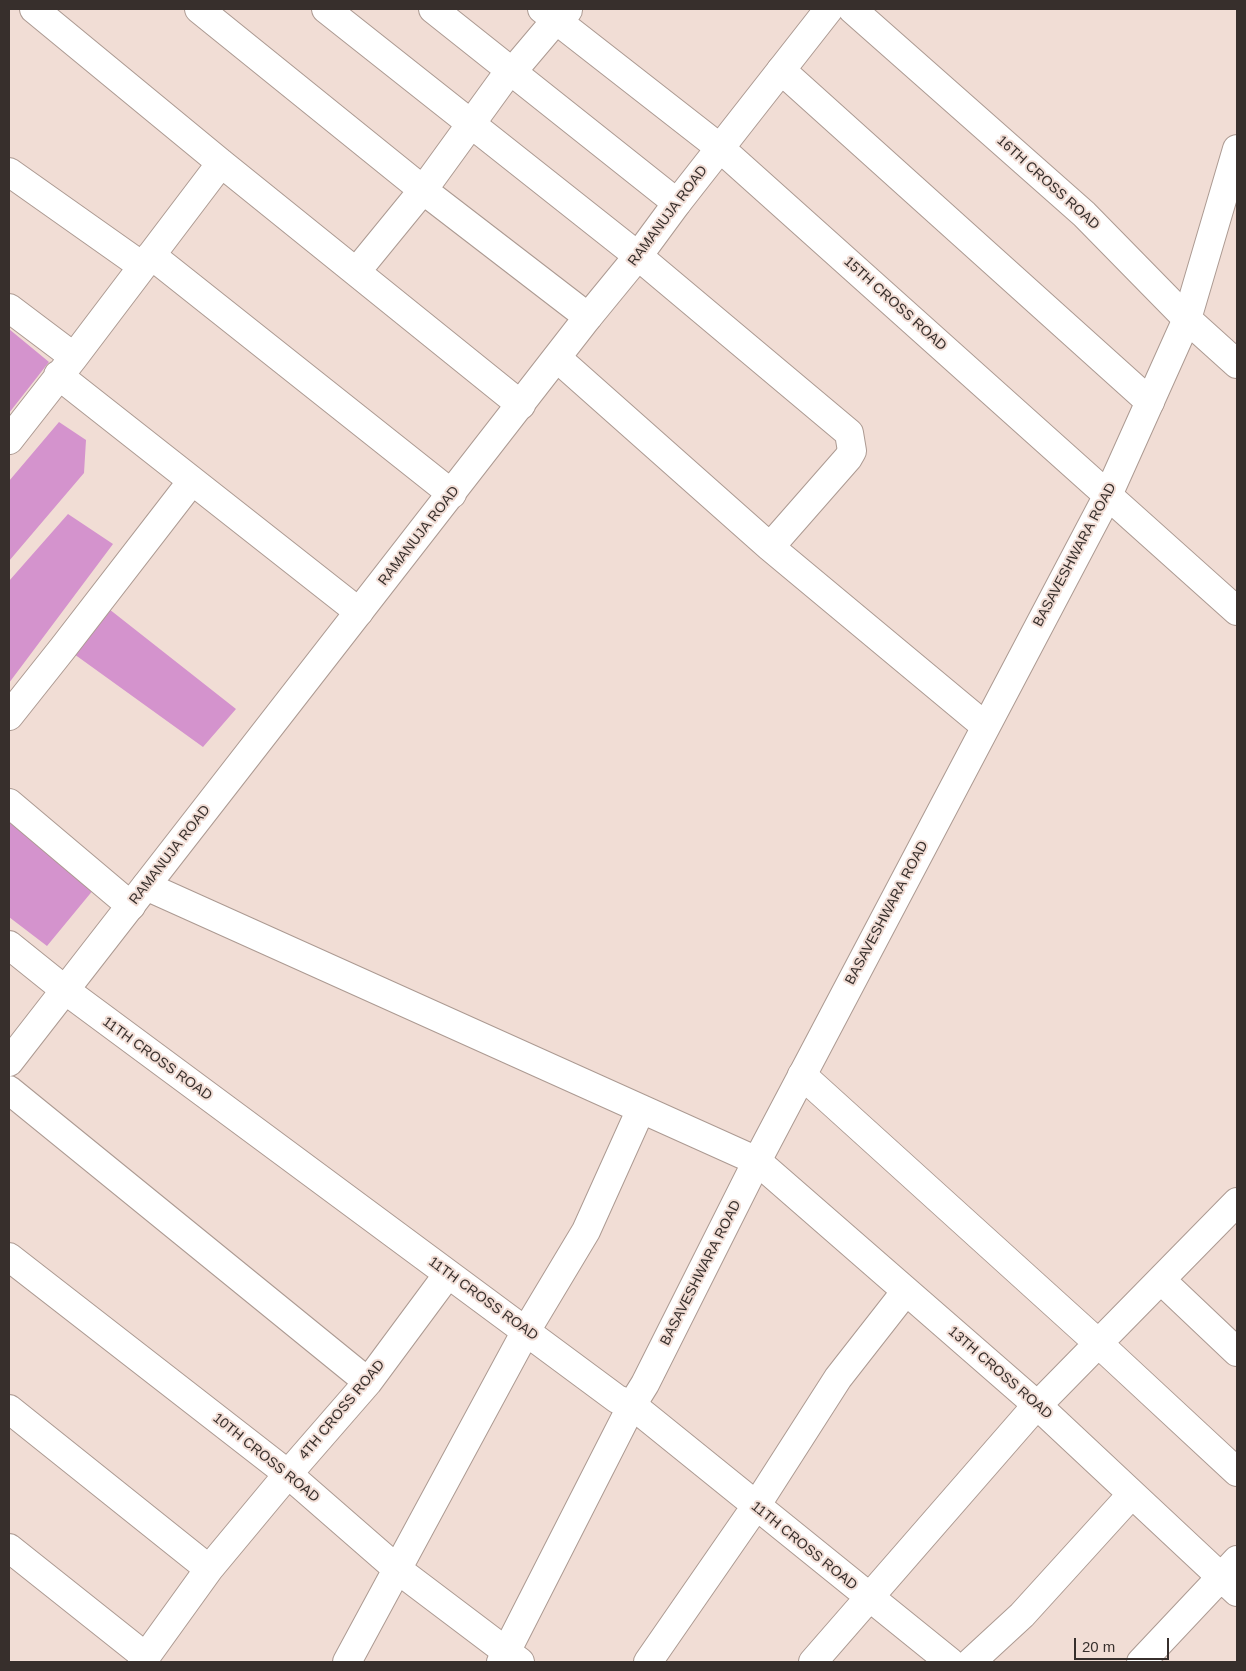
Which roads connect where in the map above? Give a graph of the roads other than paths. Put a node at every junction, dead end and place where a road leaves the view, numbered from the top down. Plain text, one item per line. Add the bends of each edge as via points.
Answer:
1 (34, 9) edge
2 (199, 9) edge
3 (326, 9) edge
4 (433, 9) edge
5 (828, 9) edge
6 (852, 9) edge
7 (556, 13) edge
8 (781, 70) junction
9 (512, 72) junction
10 (470, 123) junction
11 (720, 148) junction
12 (1237, 149) edge
13 (221, 163) junction
14 (9, 172) edge
15 (423, 190) junction
16 (677, 203) junction
17 (638, 256) junction
18 (146, 261) junction
19 (356, 272) junction
20 (9, 308) edge
21 (588, 317) junction
22 (1187, 319) junction
23 (557, 358) junction
24 (1237, 364) edge
25 (66, 366) junction
26 (1150, 402) junction
27 (521, 405) junction
28 (9, 440) edge
29 (192, 480) junction
30 (452, 494) junction
31 (1108, 495) junction
32 (770, 547) junction
33 (1237, 611) edge
34 (359, 612) junction
35 (9, 716) edge
36 (985, 726) junction
37 (9, 803) edge
38 (138, 896) junction
39 (9, 945) edge
40 (65, 990) junction
41 (9, 1062) edge
42 (802, 1075) junction
43 (9, 1090) edge
44 (641, 1109) junction
45 (757, 1161) junction
46 (1235, 1209) edge
47 (9, 1257) edge
48 (448, 1274) junction
49 (1161, 1280) junction
50 (906, 1291) junction
51 (526, 1332) junction
52 (1098, 1343) junction
53 (1237, 1352) edge
54 (368, 1382) junction
55 (632, 1405) junction
56 (1037, 1406) junction
57 (9, 1409) edge
58 (1237, 1472) edge
59 (288, 1474) junction
60 (1132, 1494) junction
61 (756, 1506) junction
62 (9, 1548) edge
63 (209, 1569) junction
64 (397, 1569) junction
65 (1232, 1576) edge
66 (869, 1598) junction
67 (509, 1659) edge
68 (144, 1660) edge
69 (347, 1662) edge
70 (648, 1662) edge
71 (814, 1662) edge
72 (950, 1662) edge
73 (971, 1662) edge
74 (1142, 1662) edge

1 - 13 street
2 - 15 street
3 - 10 street
4 - 9 street
5 - 8 street, RAMANUJA ROAD
6 - 22 street, 16TH CROSS ROAD via 1084,214
7 - 9 street via 556,20
7 - 11 street, 15TH CROSS ROAD
8 - 11 street, RAMANUJA ROAD
8 - 26 street
9 - 10 street via 510,70
9 - 16 street
10 - 15 street
10 - 17 street
11 - 16 street, RAMANUJA ROAD
11 - 31 street, 15TH CROSS ROAD
12 - 22 street, BASAVESHWARA ROAD
13 - 18 street
13 - 19 street
14 - 18 street
15 - 19 street
15 - 21 street
16 - 17 street, RAMANUJA ROAD
17 - 21 street, RAMANUJA ROAD
17 - 32 street via 849,433 852,451 848,458
18 - 25 street
18 - 30 street
19 - 27 street
20 - 25 street
21 - 23 street, RAMANUJA ROAD
22 - 24 street, 16TH CROSS ROAD
22 - 26 street, BASAVESHWARA ROAD
23 - 27 street, RAMANUJA ROAD
23 - 32 street
25 - 28 street
25 - 29 street
26 - 31 street, BASAVESHWARA ROAD
27 - 30 street, RAMANUJA ROAD
29 - 34 street
29 - 35 street
30 - 34 street, RAMANUJA ROAD
31 - 33 street, 15TH CROSS ROAD
31 - 36 street, BASAVESHWARA ROAD
32 - 36 street
34 - 38 street, RAMANUJA ROAD
36 - 42 street, BASAVESHWARA ROAD
37 - 38 street, 13TH CROSS ROAD
38 - 40 street, RAMANUJA ROAD
38 - 44 street, 13TH CROSS ROAD
39 - 40 street, 11TH CROSS ROAD
40 - 41 street, RAMANUJA ROAD
40 - 48 street, 11TH CROSS ROAD
42 - 45 street, BASAVESHWARA ROAD
42 - 52 street
43 - 54 street
44 - 45 street, 13TH CROSS ROAD
44 - 51 street via 586,1231
45 - 50 street, 13TH CROSS ROAD
45 - 55 street, BASAVESHWARA ROAD
46 - 49 street
47 - 59 street, 10TH CROSS ROAD
48 - 51 street, 11TH CROSS ROAD
48 - 54 street, 4TH CROSS ROAD
49 - 52 street
49 - 53 street
50 - 56 street, 13TH CROSS ROAD
50 - 61 street via 838,1378
51 - 55 street, 11TH CROSS ROAD via 617,1399
51 - 64 street
52 - 56 street
52 - 58 street
54 - 59 street, 4TH CROSS ROAD
55 - 61 street, 11TH CROSS ROAD
55 - 67 street, BASAVESHWARA ROAD
56 - 60 street, 13TH CROSS ROAD
56 - 66 street
57 - 63 street
59 - 63 street, 4TH CROSS ROAD
59 - 64 street, 10TH CROSS ROAD
60 - 65 street, 13TH CROSS ROAD
60 - 73 street via 1022,1615
61 - 66 street, 11TH CROSS ROAD
61 - 70 street
62 - 68 street
63 - 68 street, 4TH CROSS ROAD
64 - 67 street, 10TH CROSS ROAD
64 - 69 street
65 - 74 street
66 - 71 street
66 - 72 street, 11TH CROSS ROAD

